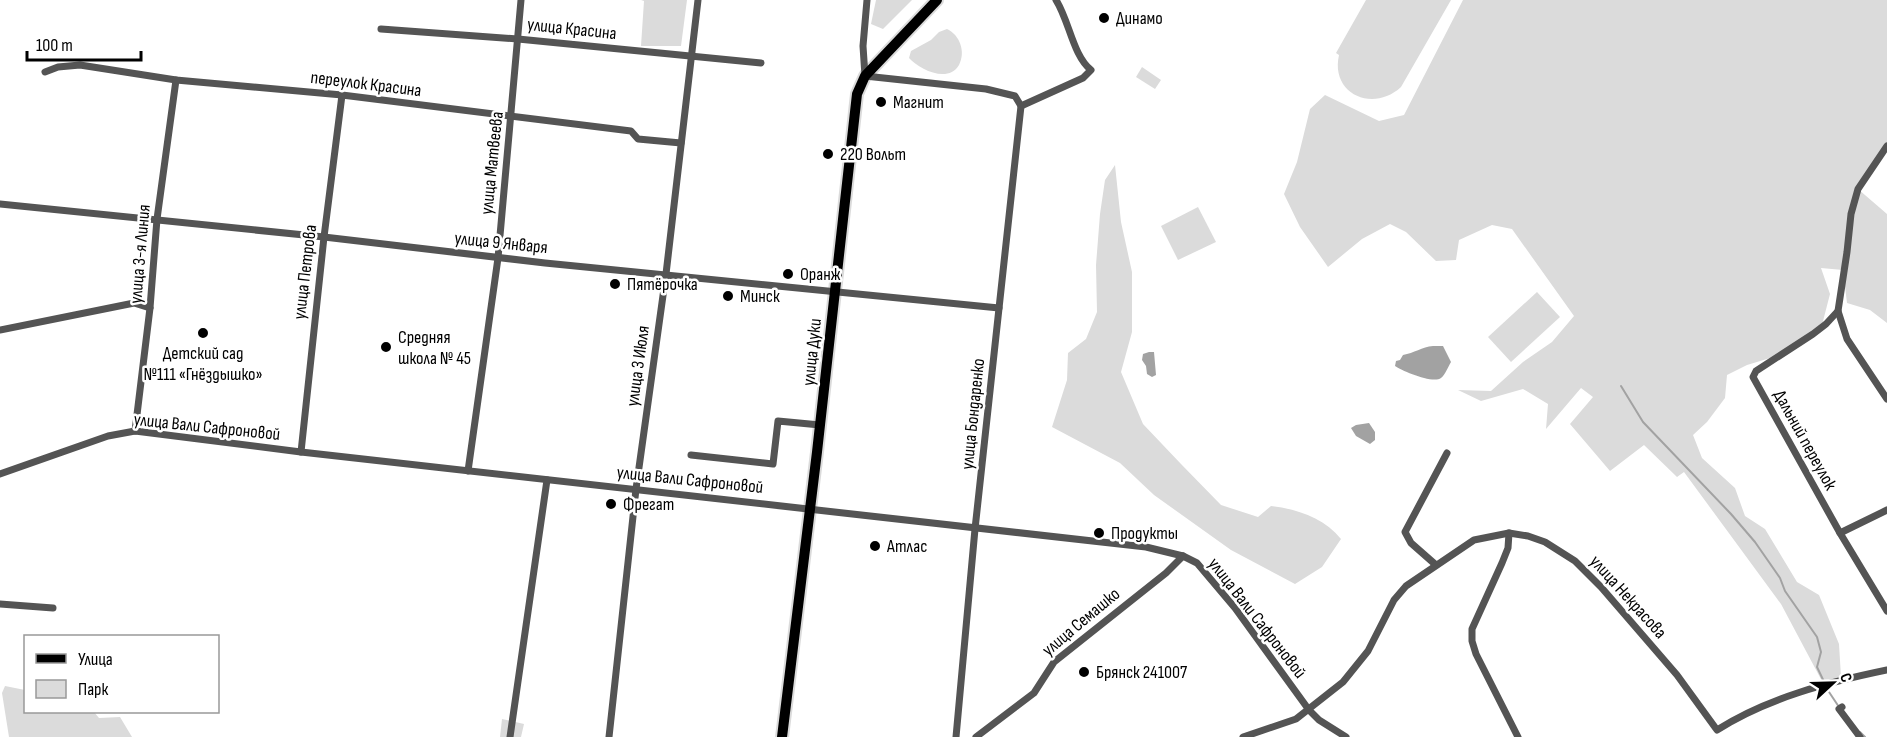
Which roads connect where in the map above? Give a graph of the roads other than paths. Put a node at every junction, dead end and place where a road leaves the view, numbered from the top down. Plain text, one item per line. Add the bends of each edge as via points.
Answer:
1 (521, 0) edge
2 (698, 0) edge
3 (867, 0) edge
4 (937, 0) edge
5 (1056, 0) edge
6 (381, 29) dead end
7 (518, 39) junction
8 (692, 56) junction
9 (761, 63) dead end
10 (45, 72) dead end
11 (865, 76) junction
12 (176, 80) junction
13 (342, 95) junction
14 (1021, 106) junction
15 (512, 117) junction
16 (681, 143) junction
17 (1887, 147) edge
18 (0, 204) edge
19 (157, 219) junction
20 (324, 237) junction
21 (498, 258) junction
22 (666, 274) junction
23 (835, 293) junction
24 (150, 308) junction
25 (999, 308) junction
26 (1838, 310) junction
27 (0, 330) edge
28 (1887, 399) edge
29 (820, 425) junction
30 (135, 431) junction
31 (301, 452) junction
32 (1447, 453) dead end
33 (691, 455) dead end
34 (468, 471) junction
35 (0, 474) edge
36 (547, 480) junction
37 (636, 489) junction
38 (809, 509) junction
39 (1887, 510) edge
40 (975, 529) junction
41 (1509, 533) junction
42 (1840, 533) junction
43 (1183, 556) junction
44 (1436, 564) junction
45 (0, 604) edge
46 (53, 608) dead end
47 (1887, 611) edge
48 (1887, 670) edge
49 (1841, 708) dead end
50 (1309, 710) junction
51 (510, 737) edge
52 (609, 737) edge
53 (782, 737) edge
54 (956, 737) edge
55 (976, 737) edge
56 (1244, 737) edge
57 (1346, 737) edge
58 (1518, 737) edge
59 (1860, 737) edge

1 - 7 street, улица Матвеева
2 - 8 street, улица 3 Июля
3 - 11 street
4 - 11 main road, улица Дуки
5 - 14 street via 1083,64 1091,70 1083,78
6 - 7 street, улица Красина
7 - 8 street, улица Красина
7 - 15 street, улица Матвеева
8 - 9 street, улица Красина
8 - 16 street, улица 3 Июля
10 - 12 street, переулок Красина via 80,65
11 - 14 street via 986,89 1015,96
11 - 23 main road, улица Дуки via 857,94
12 - 13 street, переулок Красина
12 - 19 street, улица 3-я Линия
13 - 15 street, переулок Красина
13 - 20 street, улица Петрова
14 - 25 street, улица Бондаренко
15 - 16 street, переулок Красина via 631,131 638,139
15 - 21 street, улица Матвеева
16 - 22 street, улица 3 Июля
17 - 26 street via 1858,189
18 - 19 street, улица 9 Января
19 - 20 street, улица 9 Января
19 - 24 street, улица 3-я Линия
20 - 21 street, улица 9 Января
20 - 31 street, улица Петрова
21 - 22 street, улица 9 Января
21 - 34 street, улица Матвеева
22 - 23 street, улица 9 Января
22 - 37 street, улица 3 Июля
23 - 25 street, улица 9 Января
23 - 29 main road, улица Дуки
24 - 27 street via 134,303
24 - 30 street, улица 3-я Линия
25 - 40 street, улица Бондаренко
26 - 28 street via 1847,339
26 - 42 street, Дальний переулок via 1814,334 1756,371 1753,377
29 - 33 street via 778,421 773,464
29 - 38 main road, улица Дуки
30 - 31 street, улица Вали Сафроновой
30 - 35 street, улица Вали Сафроновой via 108,436
31 - 34 street, улица Вали Сафроновой
32 - 44 street via 1405,532 1411,543
34 - 36 street, улица Вали Сафроновой
36 - 37 street, улица Вали Сафроновой
36 - 51 street
37 - 38 street, улица Вали Сафроновой
37 - 52 street, улица 3 Июля
38 - 40 street, улица Вали Сафроновой
38 - 53 main road, улица Дуки
39 - 42 street
40 - 43 street, улица Вали Сафроновой via 1137,545
40 - 54 street, улица Бондаренко
41 - 44 street, улица Некрасова via 1474,540
41 - 48 street, улица Некрасова via 1545,542 1575,561 1677,675 1717,730 1769,704 1831,683
41 - 58 street via 1508,548 1472,629 1472,641
42 - 47 street, Дальний переулок
43 - 50 street, улица Вали Сафроновой via 1197,563 1235,608
43 - 55 street, улица Семашко via 1054,662 1034,693
44 - 50 street, улица Некрасова via 1406,586 1354,670
45 - 46 street
49 - 59 street
50 - 56 street, улица Некрасова via 1296,719
50 - 57 street, улица Вали Сафроновой

